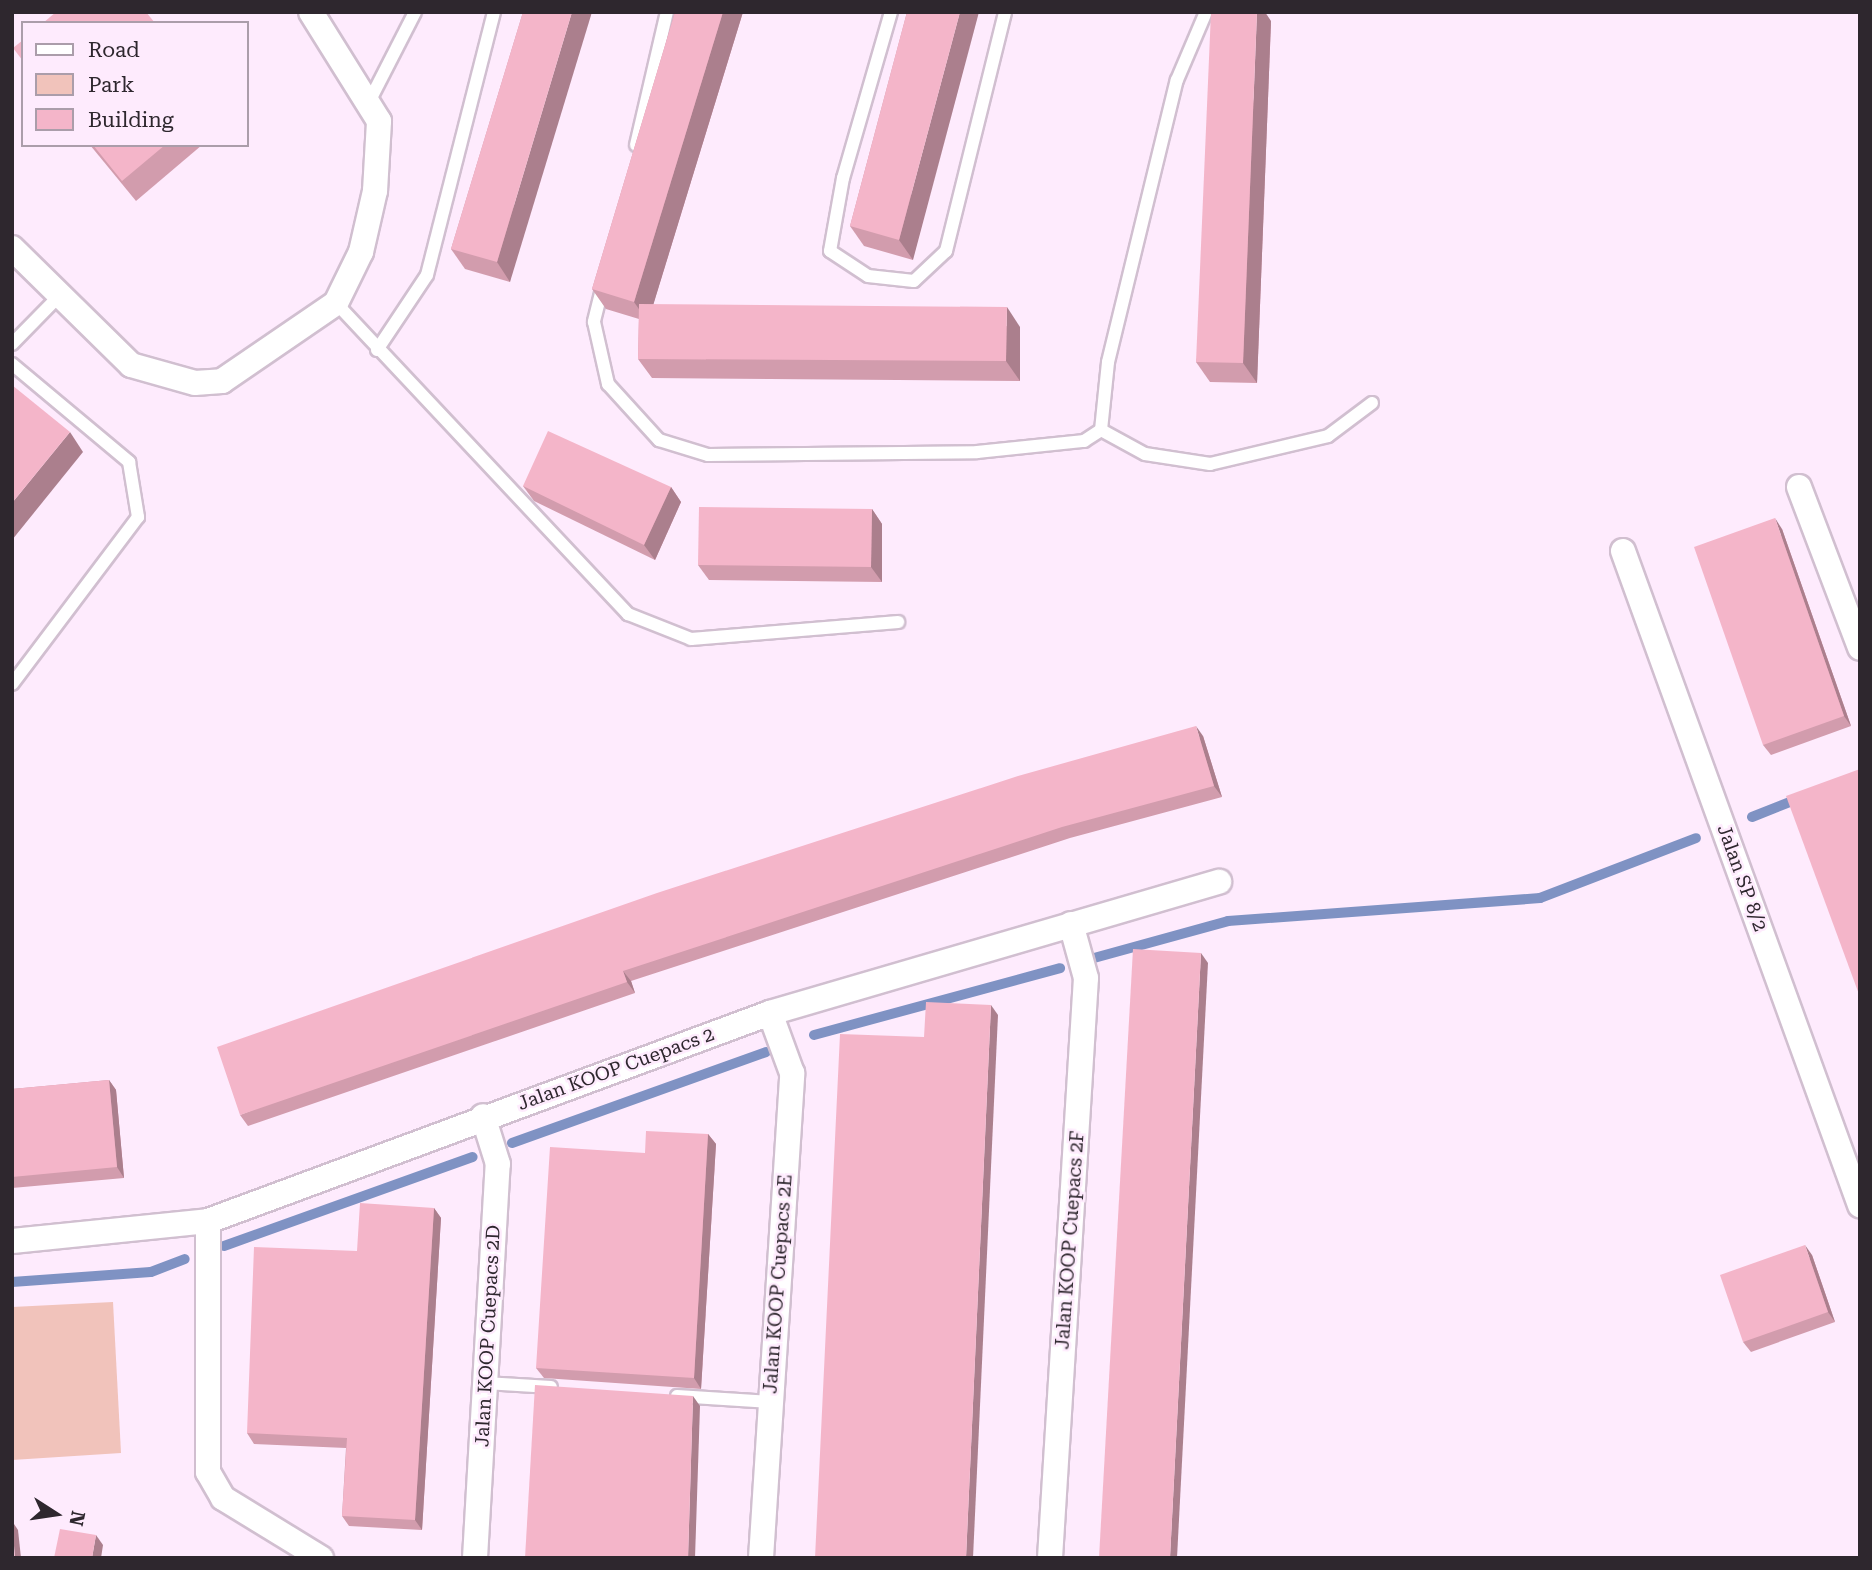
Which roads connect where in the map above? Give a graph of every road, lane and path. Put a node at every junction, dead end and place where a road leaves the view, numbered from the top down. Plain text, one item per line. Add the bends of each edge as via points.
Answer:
1 (311, 12) edge
2 (415, 12) edge
3 (494, 12) edge
4 (667, 12) edge
5 (891, 12) edge
6 (1005, 12) edge
7 (1206, 12) edge
8 (368, 104) junction
9 (632, 161) edge
10 (12, 248) edge
11 (607, 268) edge
12 (58, 297) junction
13 (336, 303) junction
14 (12, 344) edge
15 (377, 350) junction
16 (12, 364) edge
17 (1372, 403) dead end
18 (1101, 430) junction
19 (1799, 487) dead end
20 (1623, 551) dead end
21 (898, 622) dead end
22 (1860, 648) edge
23 (12, 684) edge
24 (1219, 882) dead end
25 (1071, 924) junction
26 (770, 1013) junction
27 (483, 1116) junction
28 (1860, 1205) edge
29 (208, 1222) junction
30 (12, 1241) edge
31 (485, 1383) junction
32 (567, 1389) edge
33 (662, 1395) edge
34 (771, 1402) junction
35 (321, 1558) edge
36 (475, 1558) edge
37 (761, 1558) edge
38 (1050, 1558) edge

1 - 8 street
2 - 8 lane
3 - 15 lane via 427,275
4 - 9 lane
5 - 6 lane via 843,178 830,251 868,276 914,281 946,251
7 - 18 lane via 1177,80 1108,362
8 - 13 street via 379,121 375,191 361,252
10 - 12 street
11 - 18 lane via 594,322 598,353 608,384 659,440 708,454 977,452 1084,441
12 - 13 street via 131,365 195,383 222,381
12 - 14 lane
13 - 15 lane
15 - 21 lane via 628,614 691,639
16 - 23 lane via 129,462 138,517
17 - 18 lane via 1328,436 1210,464 1145,454
19 - 22 street
20 - 28 street, Jalan SP 8/2
24 - 25 street, Jalan KOOP Cuepacs 2
25 - 26 street, Jalan KOOP Cuepacs 2
25 - 38 street, Jalan KOOP Cuepacs 2F via 1086,978
26 - 27 street, Jalan KOOP Cuepacs 2
26 - 34 street, Jalan KOOP Cuepacs 2E via 792,1073
27 - 29 street, Jalan KOOP Cuepacs 2
27 - 31 street, Jalan KOOP Cuepacs 2D via 498,1164
29 - 30 street, Jalan KOOP Cuepacs 2
29 - 35 street via 208,1472 223,1498
31 - 32 lane
31 - 36 street, Jalan KOOP Cuepacs 2D
33 - 34 lane
34 - 37 street, Jalan KOOP Cuepacs 2E

